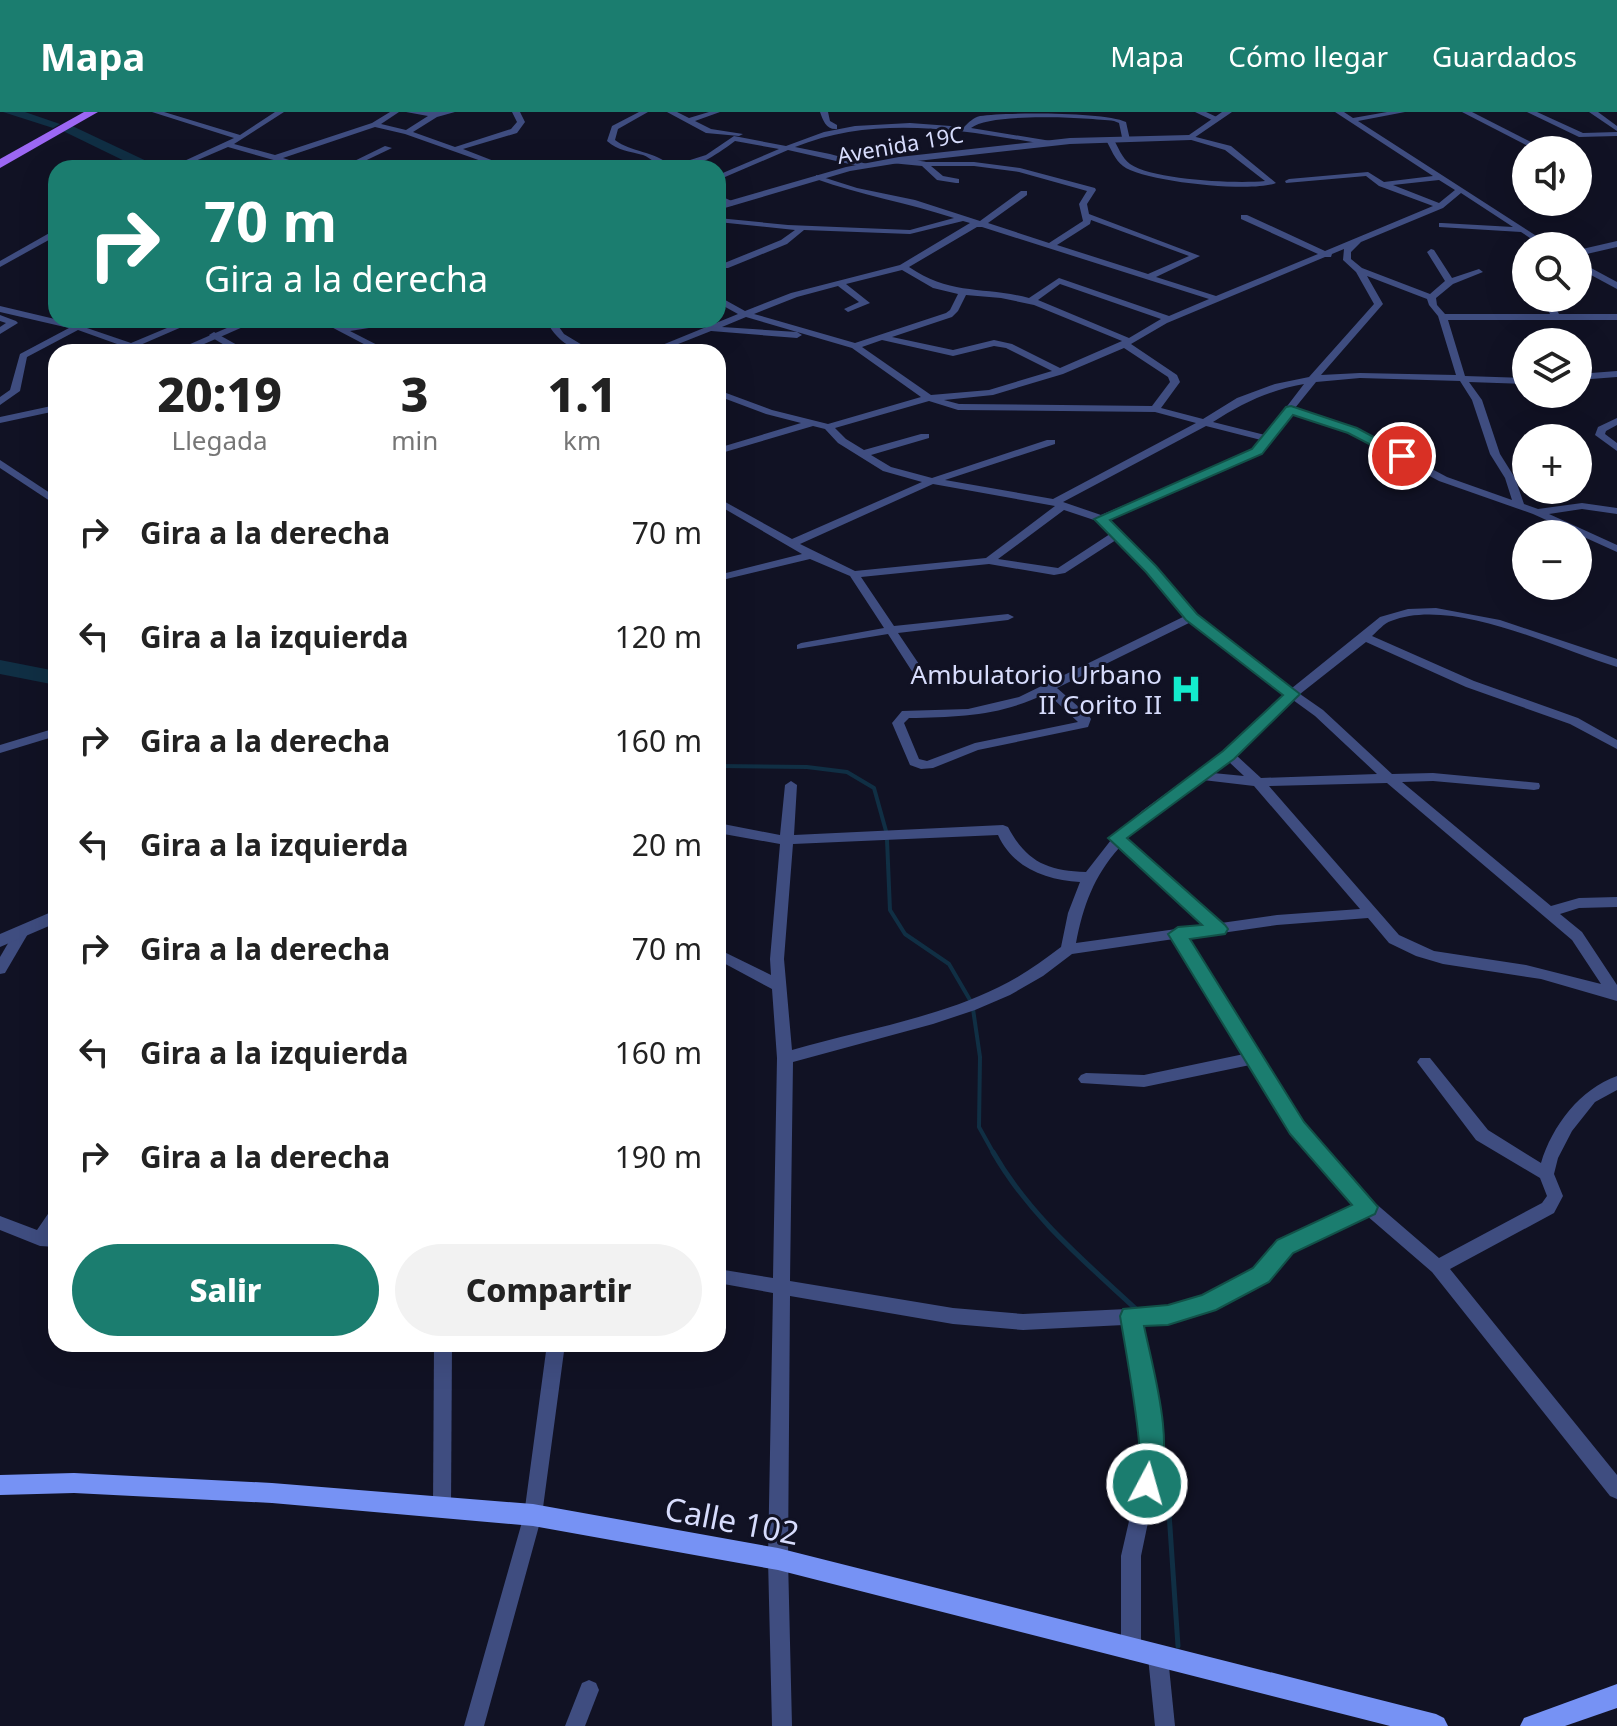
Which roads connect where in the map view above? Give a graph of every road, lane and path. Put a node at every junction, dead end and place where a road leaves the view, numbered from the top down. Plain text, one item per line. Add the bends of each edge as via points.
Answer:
1 (80, 112) edge
2 (92, 112) edge
3 (156, 112) edge
4 (280, 112) edge
5 (395, 112) edge
6 (410, 112) edge
7 (451, 112) edge
8 (516, 112) edge
9 (644, 112) edge
10 (671, 112) edge
11 (716, 112) edge
12 (824, 112) edge
13 (1199, 112) edge
14 (1228, 112) edge
15 (1339, 112) edge
16 (1401, 112) edge
17 (1466, 112) edge
18 (1531, 112) edge
19 (1593, 112) edge
20 (435, 115) junction
21 (885, 117) dead end
22 (1217, 119) junction
23 (1351, 120) junction
24 (688, 121) junction
25 (375, 125) junction
26 (831, 130) junction
27 (965, 130) junction
28 (407, 132) junction
29 (1617, 132) edge
30 (1515, 136) edge
31 (767, 137) dead end
32 (1191, 137) junction
33 (241, 138) junction
34 (1110, 140) junction
35 (1126, 140) junction
36 (1048, 143) junction
37 (227, 144) junction
38 (388, 148) dead end
39 (786, 148) junction
40 (456, 149) junction
41 (0, 158) edge
42 (275, 158) junction
43 (916, 158) junction
44 (191, 160) edge
45 (282, 160) edge
46 (362, 160) edge
47 (486, 160) edge
48 (661, 160) edge
49 (699, 160) edge
50 (894, 161) junction
51 (0, 164) edge
52 (925, 164) junction
53 (864, 166) junction
54 (726, 174) edge
55 (819, 177) junction
56 (1441, 177) junction
57 (956, 181) dead end
58 (1289, 181) dead end
59 (1382, 184) junction
60 (1460, 190) junction
61 (1024, 193) dead end
62 (726, 201) edge
63 (731, 204) junction
64 (726, 205) edge
65 (1440, 206) junction
66 (1087, 216) junction
67 (1244, 217) dead end
68 (960, 218) junction
69 (726, 221) edge
70 (978, 225) junction
71 (1442, 225) dead end
72 (802, 228) junction
73 (1523, 230) junction
74 (910, 232) junction
75 (1526, 232) edge
76 (1363, 237) junction
77 (46, 238) edge
78 (1617, 244) edge
79 (939, 245) junction
80 (1049, 247) junction
81 (1592, 250) edge
82 (1431, 252) dead end
83 (1322, 254) junction
84 (1347, 260) junction
85 (0, 264) edge
86 (726, 266) edge
87 (903, 267) junction
88 (1359, 270) junction
89 (1479, 272) dead end
90 (1592, 272) edge
91 (1149, 277) junction
92 (1450, 282) junction
93 (841, 285) junction
94 (1617, 286) edge
95 (963, 292) junction
96 (1431, 297) junction
97 (1217, 299) junction
98 (1031, 301) junction
99 (726, 304) edge
100 (848, 309) dead end
101 (1553, 312) edge
102 (2, 314) edge
103 (744, 314) junction
104 (1442, 317) junction
105 (1556, 317) junction
106 (1617, 317) edge
107 (1170, 319) junction
108 (48, 322) edge
109 (726, 322) edge
110 (75, 328) edge
111 (80, 328) edge
112 (175, 328) edge
113 (233, 328) edge
114 (349, 328) edge
115 (553, 328) edge
116 (343, 329) joint
117 (708, 329) joint
118 (0, 331) edge
119 (813, 334) junction
120 (214, 335) junction
121 (884, 338) junction
122 (1127, 343) junction
123 (125, 344) edge
124 (136, 344) edge
125 (194, 344) edge
126 (229, 344) edge
127 (371, 344) edge
128 (571, 344) edge
129 (670, 344) edge
130 (855, 346) junction
131 (1060, 372) junction
132 (1617, 374) edge
133 (1592, 376) edge
134 (1462, 378) junction
135 (1312, 380) junction
136 (1512, 380) edge
137 (726, 396) edge
138 (929, 398) junction
139 (0, 402) edge
140 (1155, 409) junction
141 (48, 410) edge
142 (1291, 410) junction
143 (0, 420) edge
144 (1207, 421) junction
145 (1617, 421) edge
146 (813, 423) junction
147 (828, 427) junction
148 (925, 436) dead end
149 (1267, 439) junction
150 (1051, 442) dead end
151 (1617, 448) edge
152 (726, 449) edge
153 (863, 454) junction
154 (0, 463) edge
155 (932, 481) junction
156 (48, 496) edge
157 (1060, 503) junction
158 (1519, 505) junction
159 (726, 506) edge
160 (1617, 511) edge
161 (1537, 512) junction
162 (1101, 519) junction
163 (1117, 535) junction
164 (791, 544) junction
165 (1617, 549) edge
166 (811, 555) junction
167 (989, 561) junction
168 (854, 574) junction
169 (726, 576) edge
170 (1008, 617) dead end
171 (1192, 617) junction
172 (891, 630) junction
173 (1365, 637) junction
174 (801, 647) dead end
175 (1617, 663) edge
176 (919, 673) dead end
177 (1049, 688) junction
178 (1292, 694) junction
179 (48, 734) edge
180 (1617, 745) edge
181 (0, 749) edge
182 (1229, 755) junction
183 (1198, 775) junction
184 (1388, 777) junction
185 (1258, 782) junction
186 (791, 785) dead end
187 (1534, 786) dead end
188 (726, 829) edge
189 (1116, 838) junction
190 (785, 840) junction
191 (1088, 877) junction
192 (1617, 902) edge
193 (1549, 912) junction
194 (1372, 913) junction
195 (48, 920) edge
196 (1219, 929) junction
197 (22, 932) junction
198 (1178, 934) junction
199 (0, 941) edge
200 (1068, 949) junction
201 (726, 958) edge
202 (0, 969) edge
203 (779, 986) junction
204 (1616, 995) edge
205 (785, 1058) junction
206 (1254, 1058) junction
207 (1425, 1062) dead end
208 (1086, 1079) dead end
209 (1617, 1082) edge
210 (1546, 1174) junction
211 (1368, 1207) junction
212 (0, 1223) edge
213 (48, 1240) edge
214 (1438, 1267) junction
215 (726, 1277) edge
216 (780, 1285) junction
217 (1131, 1316) junction
218 (443, 1352) edge
219 (555, 1352) edge
220 (0, 1485) edge
221 (1617, 1490) edge
222 (442, 1508) junction
223 (533, 1515) junction
224 (778, 1559) junction
225 (1131, 1650) junction
226 (1158, 1657) junction
227 (589, 1690) dead end
228 (1617, 1696) edge
229 (474, 1726) edge
230 (575, 1726) edge
231 (782, 1726) edge
232 (1165, 1726) edge
233 (1436, 1726) edge
234 (1532, 1726) edge

1 - 41 main road
2 - 51 main road
3 - 33 street
4 - 33 street
5 - 25 street
6 - 20 street
7 - 20 street
8 - 40 street via 521,122 514,131
9 - 48 street via 615,128 611,141 618,148
10 - 24 street
11 - 24 street
12 - 26 street
13 - 22 street
14 - 22 street
15 - 23 street
16 - 23 street
17 - 30 street
18 - 29 street via 1582,135
19 - 29 street
20 - 28 street
21 - 26 street
22 - 32 street
23 - 56 street
24 - 31 street via 713,132
25 - 28 street
25 - 42 street
26 - 27 street via 914,123
26 - 39 street
27 - 35 street via 982,118 1060,113 1116,119 1122,122
27 - 36 street
28 - 40 street
32 - 34 street via 1228,148 1272,183 1152,175 1126,165
32 - 35 street, Avenida 19C
33 - 37 street
34 - 35 street, Avenida 19C
34 - 36 street, Avenida 19C
36 - 43 street, Avenida 19C
37 - 42 street
37 - 44 street
38 - 46 street
39 - 49 street via 734,138
39 - 53 street
39 - 54 street
40 - 47 street
42 - 45 street
43 - 50 street, Avenida 19C
43 - 52 street
50 - 52 street
50 - 53 street, Avenida 19C
52 - 57 street via 940,178
52 - 66 street via 1020,170 1087,188 1093,193 1083,204
53 - 55 street, Avenida 19C
55 - 63 street, Avenida 19C
55 - 68 street
56 - 59 street
56 - 60 street
58 - 59 street via 1368,174
59 - 65 street
60 - 65 street
60 - 73 street
61 - 70 street
62 - 63 street
63 - 64 street, Avenida 19C
65 - 76 street
66 - 80 street via 1083,226
66 - 91 street via 1196,256
67 - 83 street
68 - 70 street
68 - 74 street
69 - 72 street
70 - 79 street
70 - 80 street
71 - 73 street
72 - 74 street
72 - 86 street via 784,242
73 - 75 street
74 - 79 street
76 - 83 street
76 - 84 street via 1347,251
77 - 85 street
78 - 81 street
79 - 87 street
80 - 91 street
82 - 92 street
83 - 84 street
83 - 97 street
84 - 88 street
87 - 93 street
87 - 95 street via 934,288
88 - 96 street
88 - 135 street via 1379,304
89 - 92 street
90 - 94 street
91 - 97 street
92 - 96 street
93 - 100 street via 866,303
93 - 103 street
95 - 98 street
95 - 121 street via 949,315
96 - 104 street
97 - 107 street
98 - 107 street via 1059,281
98 - 122 street
99 - 103 street
101 - 105 street
102 - 108 street
102 - 118 street via 13,323
103 - 109 street
103 - 119 street
104 - 105 street
104 - 134 street
105 - 106 street
107 - 122 street
110 - 139 street via 23,356 15,391
111 - 123 street
112 - 124 street
113 - 120 street
114 - 116 street
115 - 128 street
116 - 127 street
117 - 119 street
117 - 129 street
119 - 130 street
120 - 125 street
120 - 126 street
121 - 130 street
121 - 131 street via 953,353 994,343
122 - 131 street
122 - 140 street via 1175,382
130 - 138 street
131 - 138 street via 990,393
132 - 133 street
134 - 135 street via 1408,374
134 - 136 street
134 - 158 street via 1477,400
135 - 142 street
135 - 144 street via 1227,405
137 - 146 street
138 - 140 street via 970,408
138 - 147 street
140 - 144 street
141 - 143 street
142 - 149 street
142 - 158 street via 1353,431 1443,479
144 - 149 street
144 - 157 street
145 - 151 street via 1600,435
146 - 147 street
146 - 152 street
147 - 153 street
148 - 153 street
149 - 162 street via 1246,458
150 - 155 street
153 - 155 street via 887,469
154 - 156 street
155 - 157 street
155 - 164 street
157 - 162 street
157 - 167 street
158 - 161 street
159 - 164 street
160 - 161 street via 1582,506
161 - 165 street
162 - 163 street
163 - 167 street via 1054,572
163 - 171 street
164 - 166 street
166 - 168 street
166 - 169 street
167 - 168 street
168 - 172 street
170 - 172 street
171 - 177 street
171 - 178 street
172 - 174 street
172 - 176 street
173 - 175 street via 1398,613 1447,611
173 - 178 street
173 - 180 street via 1470,684 1574,721
177 - 177 street via 1085,719 1084,724 967,749 923,765 914,762 898,723 906,714 995,708
178 - 182 street
178 - 184 street
179 - 181 street
182 - 183 street
182 - 185 street
183 - 185 street
183 - 189 street
184 - 185 street
184 - 187 street
184 - 193 street
185 - 194 street
186 - 190 street
188 - 190 street
189 - 191 street
189 - 196 street
190 - 191 street via 1003,830 1015,852 1035,866 1062,877
190 - 203 street
191 - 200 street via 1071,917
192 - 193 street via 1579,903
193 - 204 street via 1577,936
194 - 196 street
194 - 204 street via 1394,939 1421,955 1495,965
195 - 197 street
196 - 198 street
197 - 199 street
197 - 202 street
198 - 200 street
198 - 206 street
200 - 205 street via 1045,970 999,995
201 - 203 street
203 - 205 street
205 - 216 street
206 - 208 street via 1144,1081
206 - 211 street via 1297,1128
207 - 210 street via 1482,1135
209 - 210 street via 1590,1098 1566,1127
210 - 214 street via 1555,1196 1548,1208
211 - 214 street
211 - 217 street via 1285,1247 1261,1275 1208,1303 1168,1315
212 - 213 street
214 - 221 street
215 - 216 street
216 - 217 street via 953,1316 1023,1322
216 - 224 street
217 - 225 street via 1152,1460 1131,1556
218 - 222 street
219 - 223 street
220 - 222 main road, Calle 102 via 74,1483 272,1493
222 - 223 main road, Calle 102
223 - 224 main road, Calle 102
223 - 229 street
224 - 225 main road, Calle 102
224 - 231 street
225 - 226 main road, Calle 102
226 - 232 street
226 - 233 main road, Calle 102
227 - 230 street
228 - 234 main road

